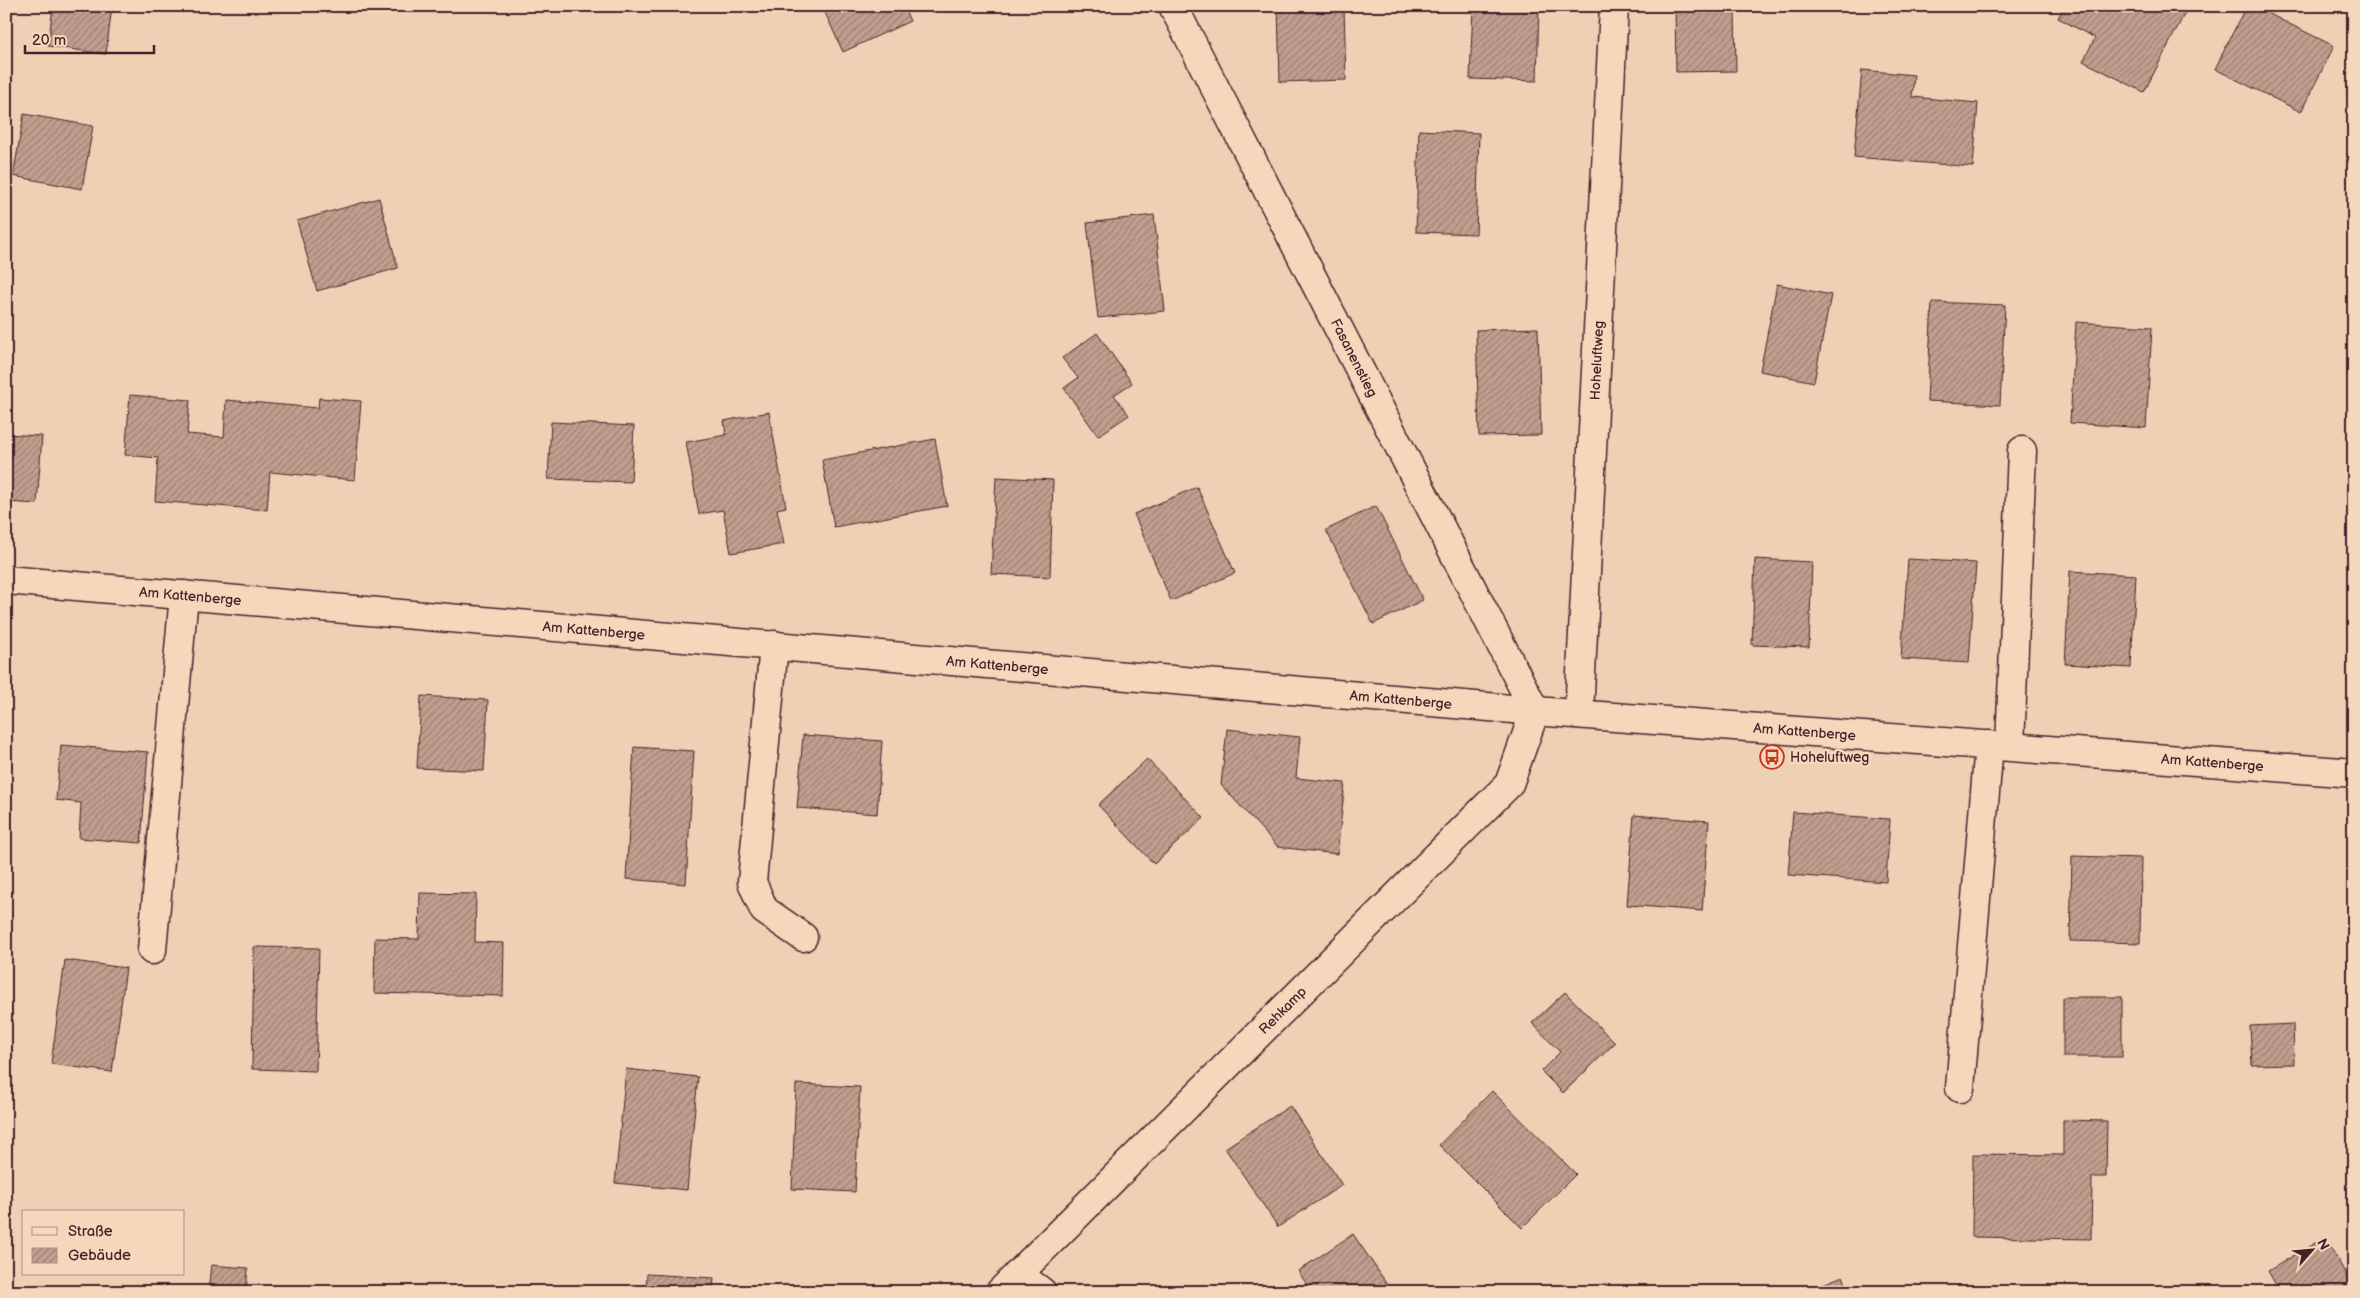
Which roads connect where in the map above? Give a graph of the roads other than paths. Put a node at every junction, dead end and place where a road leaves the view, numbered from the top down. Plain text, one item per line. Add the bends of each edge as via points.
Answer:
1 (1173, 6) edge
2 (1614, 6) edge
3 (2022, 451) dead end
4 (6, 580) edge
5 (184, 595) junction
6 (774, 645) junction
7 (1535, 711) junction
8 (1579, 714) junction
9 (1999, 746) junction
10 (2354, 772) edge
11 (803, 936) dead end
12 (152, 950) dead end
13 (1960, 1088) dead end
14 (1009, 1283) edge
15 (1042, 1292) edge

1 - 7 street, Fasanenstieg
2 - 8 street, Hoheluftweg
3 - 9 street
4 - 5 street, Am Kattenberge
5 - 6 street, Am Kattenberge
5 - 12 street
6 - 7 street, Am Kattenberge
6 - 11 street via 752,882 764,910
7 - 8 street, Am Kattenberge
7 - 14 street, Rehkamp via 1509,784
8 - 9 street, Am Kattenberge
9 - 10 street, Am Kattenberge
9 - 13 street
14 - 15 street

